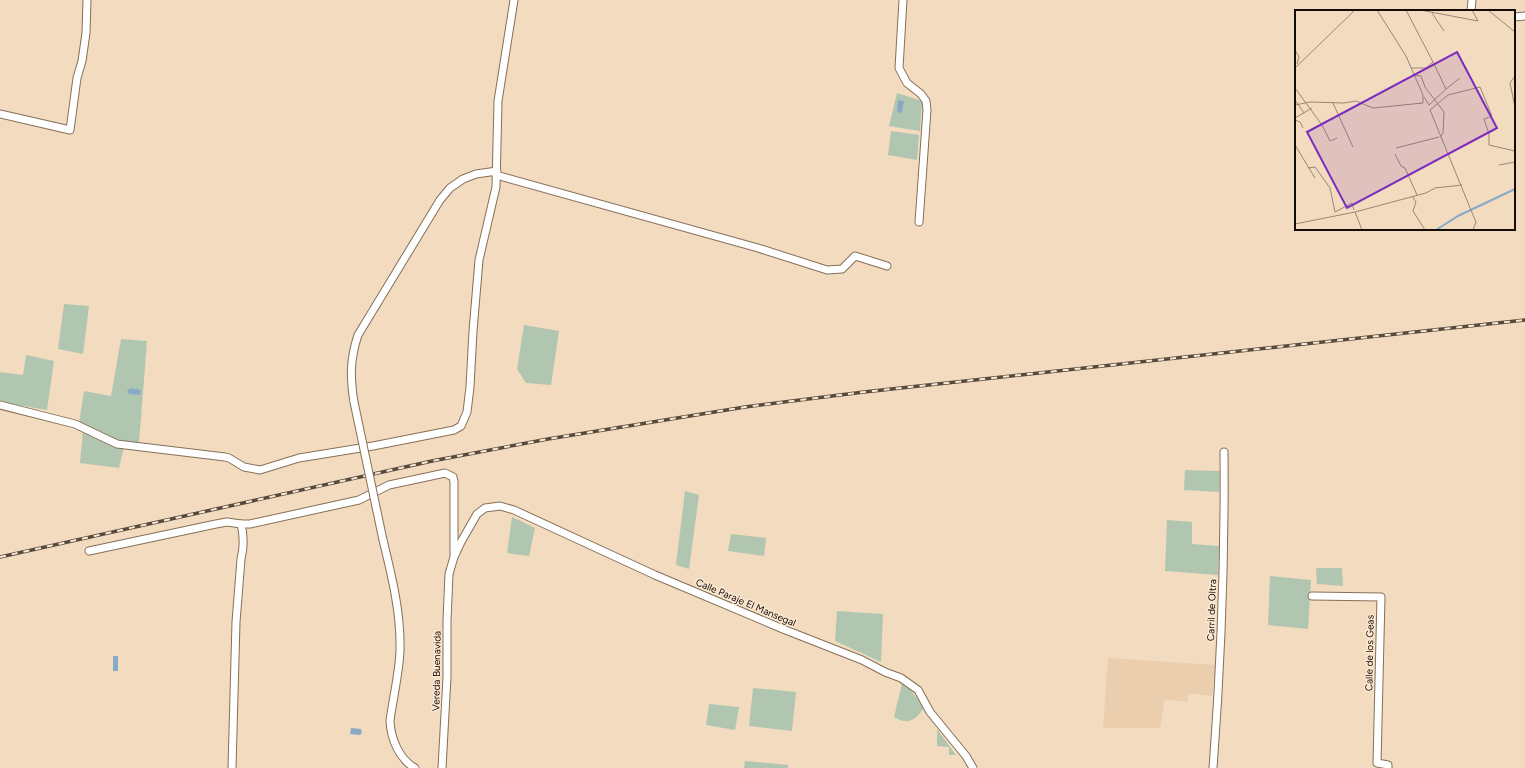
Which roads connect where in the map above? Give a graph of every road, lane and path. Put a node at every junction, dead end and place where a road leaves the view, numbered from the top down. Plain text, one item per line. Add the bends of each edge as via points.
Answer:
1 (87, 0) edge
2 (514, 0) edge
3 (903, 0) edge
4 (1472, 0) edge
5 (1470, 10) edge
6 (1525, 16) edge
7 (1515, 17) edge
8 (0, 114) edge
9 (496, 173) junction
10 (919, 222) dead end
11 (887, 266) dead end
12 (0, 405) edge
13 (1224, 452) dead end
14 (241, 524) junction
15 (89, 551) dead end
16 (454, 557) junction
17 (1312, 596) dead end
18 (232, 768) edge
19 (416, 768) edge
20 (442, 768) edge
21 (973, 768) edge
22 (1213, 768) edge
23 (1388, 768) edge

1 - 8 street via 86,33 70,130
2 - 9 street via 498,102
3 - 10 street via 899,68 907,83 926,101 927,110
4 - 5 street
6 - 7 street
9 - 11 street via 827,270 842,269 855,256
9 - 12 street via 494,198 479,260 467,412 458,428 299,458 268,469 254,470 225,457 117,444 75,424
9 - 19 street, bridge via 476,174 450,188 358,335 353,350 350,382 396,596 400,626 400,652 390,720 391,732 398,751 408,764
13 - 22 street, Carril de Oltra via 1221,628
14 - 15 street via 227,522
14 - 16 street via 359,500 389,485 445,473 453,477 454,482
14 - 18 street via 243,552 240,559 236,622
16 - 20 street, Vereda Buenavida via 450,574 447,621
16 - 21 street, Calle Paraje El Mansegal via 477,514 493,506 514,510 655,575 901,678 918,690 930,712
17 - 23 street, Calle de los Geas via 1381,597 1377,763 1388,765

